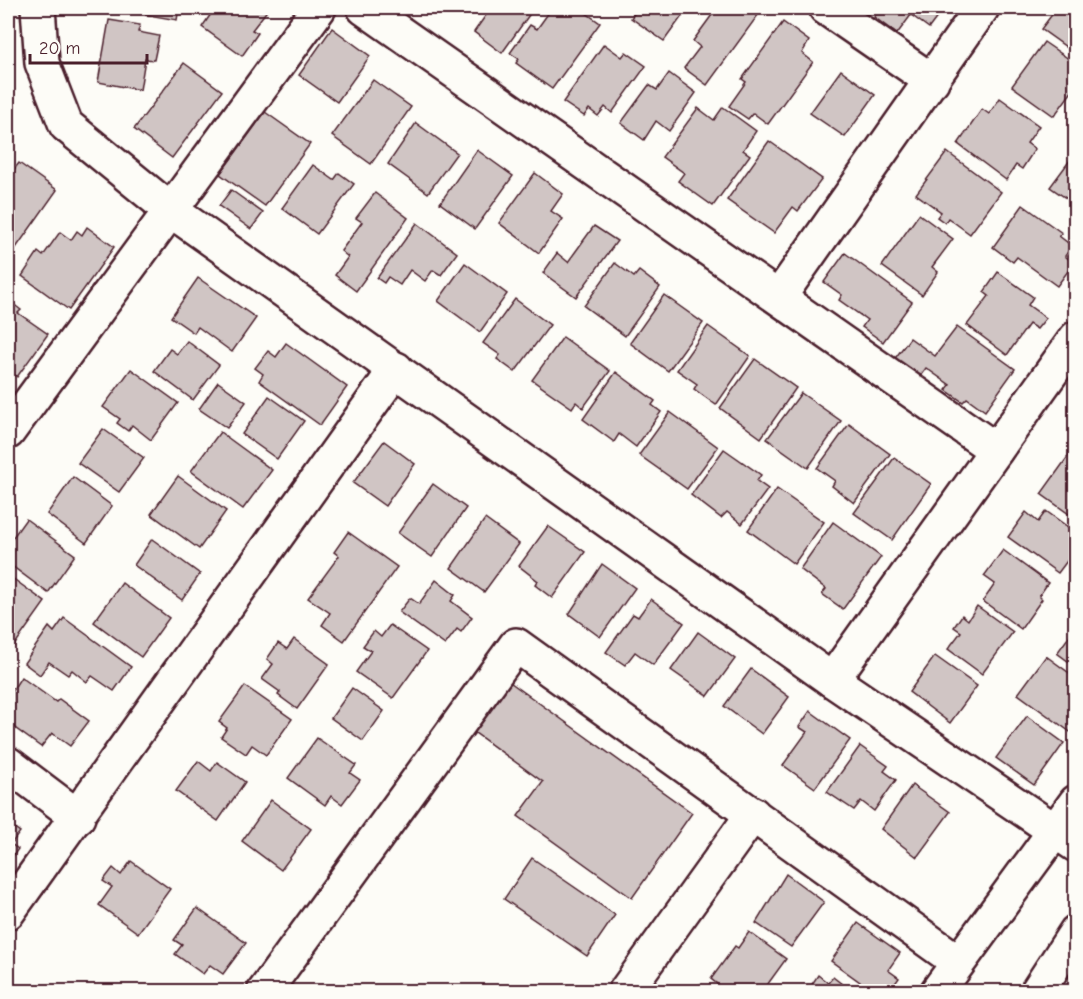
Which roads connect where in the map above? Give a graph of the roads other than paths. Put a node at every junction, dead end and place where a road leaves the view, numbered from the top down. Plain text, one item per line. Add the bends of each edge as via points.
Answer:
1 (38, 8) edge
2 (319, 8) edge
3 (364, 8) edge
4 (826, 8) edge
5 (982, 8) edge
6 (932, 81) junction
7 (169, 209) junction
8 (779, 297) junction
9 (1076, 338) edge
10 (396, 369) junction
11 (8, 431) edge
12 (996, 450) junction
13 (832, 680) junction
14 (8, 764) edge
15 (1076, 802) edge
16 (753, 814) junction
17 (78, 817) junction
18 (1066, 837) edge
19 (8, 912) edge
20 (1076, 932) edge
21 (958, 962) junction
22 (264, 992) edge
23 (625, 992) edge
24 (937, 992) edge
25 (1037, 992) edge

1 - 7 street via 42,63 66,125
2 - 7 street
3 - 8 street
4 - 6 street
5 - 6 street
6 - 8 street
7 - 10 street
7 - 11 street
8 - 12 street
9 - 12 street
10 - 13 street
10 - 17 street
12 - 13 street
13 - 18 street
14 - 17 street
15 - 18 street
16 - 21 street
16 - 22 street via 516,645
16 - 23 street
17 - 19 street
18 - 21 street
20 - 25 street
21 - 24 street

